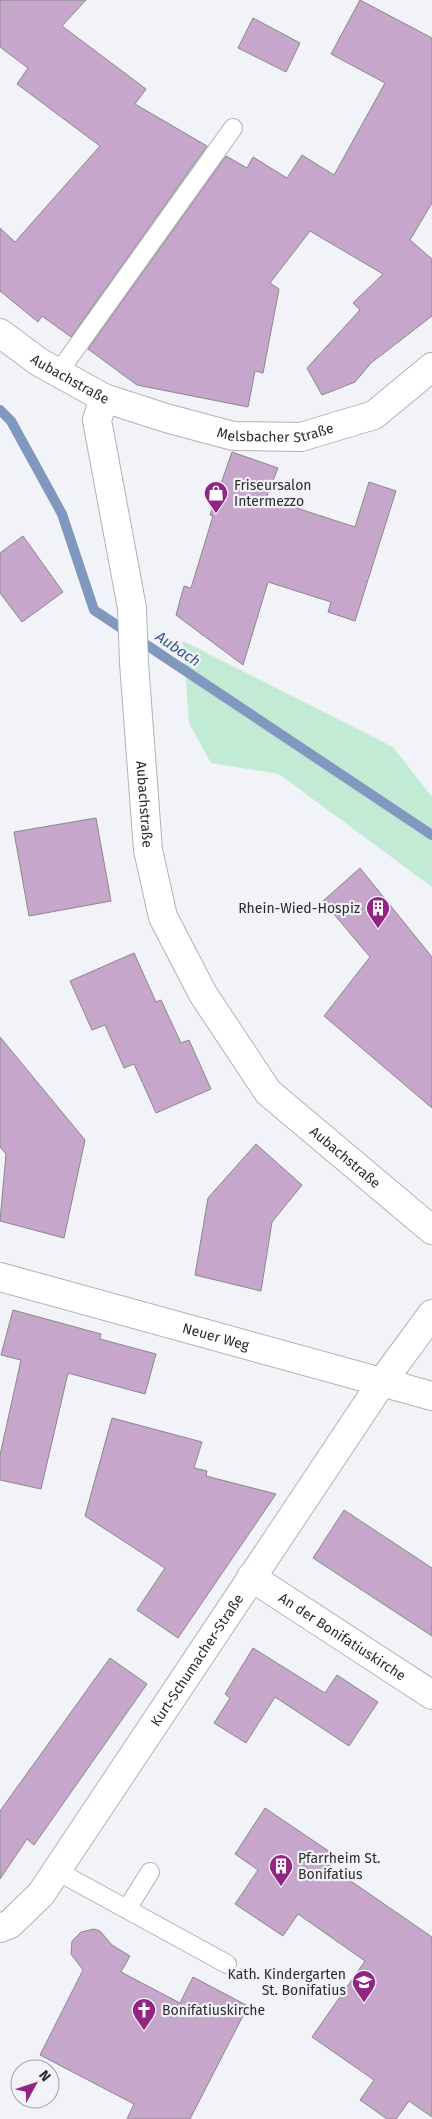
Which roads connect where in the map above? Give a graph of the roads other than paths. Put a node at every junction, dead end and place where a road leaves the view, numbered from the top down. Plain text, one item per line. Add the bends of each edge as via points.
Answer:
1 (233, 128) dead end
2 (0, 333) edge
3 (432, 367) edge
4 (58, 373) junction
5 (104, 398) junction
6 (428, 1221) edge
7 (0, 1277) edge
8 (432, 1314) edge
9 (382, 1382) junction
10 (432, 1396) edge
11 (251, 1577) junction
12 (432, 1695) edge
13 (57, 1871) junction
14 (150, 1872) dead end
15 (127, 1909) junction
16 (0, 1928) edge
17 (227, 1964) dead end

1 - 4 lane
2 - 4 street, Aubachstraße
3 - 5 street, Melsbacher Straße via 374,415 301,437 233,436
4 - 5 street, Aubachstraße
5 - 6 street, Aubachstraße via 96,420 132,608 148,850 163,917 203,994 268,1092
7 - 9 street, Neuer Weg
8 - 9 street
9 - 10 street, Neuer Weg
9 - 11 street, Kurt-Schumacher-Straße
11 - 12 street, An der Bonifatiuskirche
11 - 13 street, Kurt-Schumacher-Straße
13 - 15 lane
13 - 16 street, Kurt-Schumacher-Straße via 42,1894 10,1924
14 - 15 lane
15 - 17 lane

